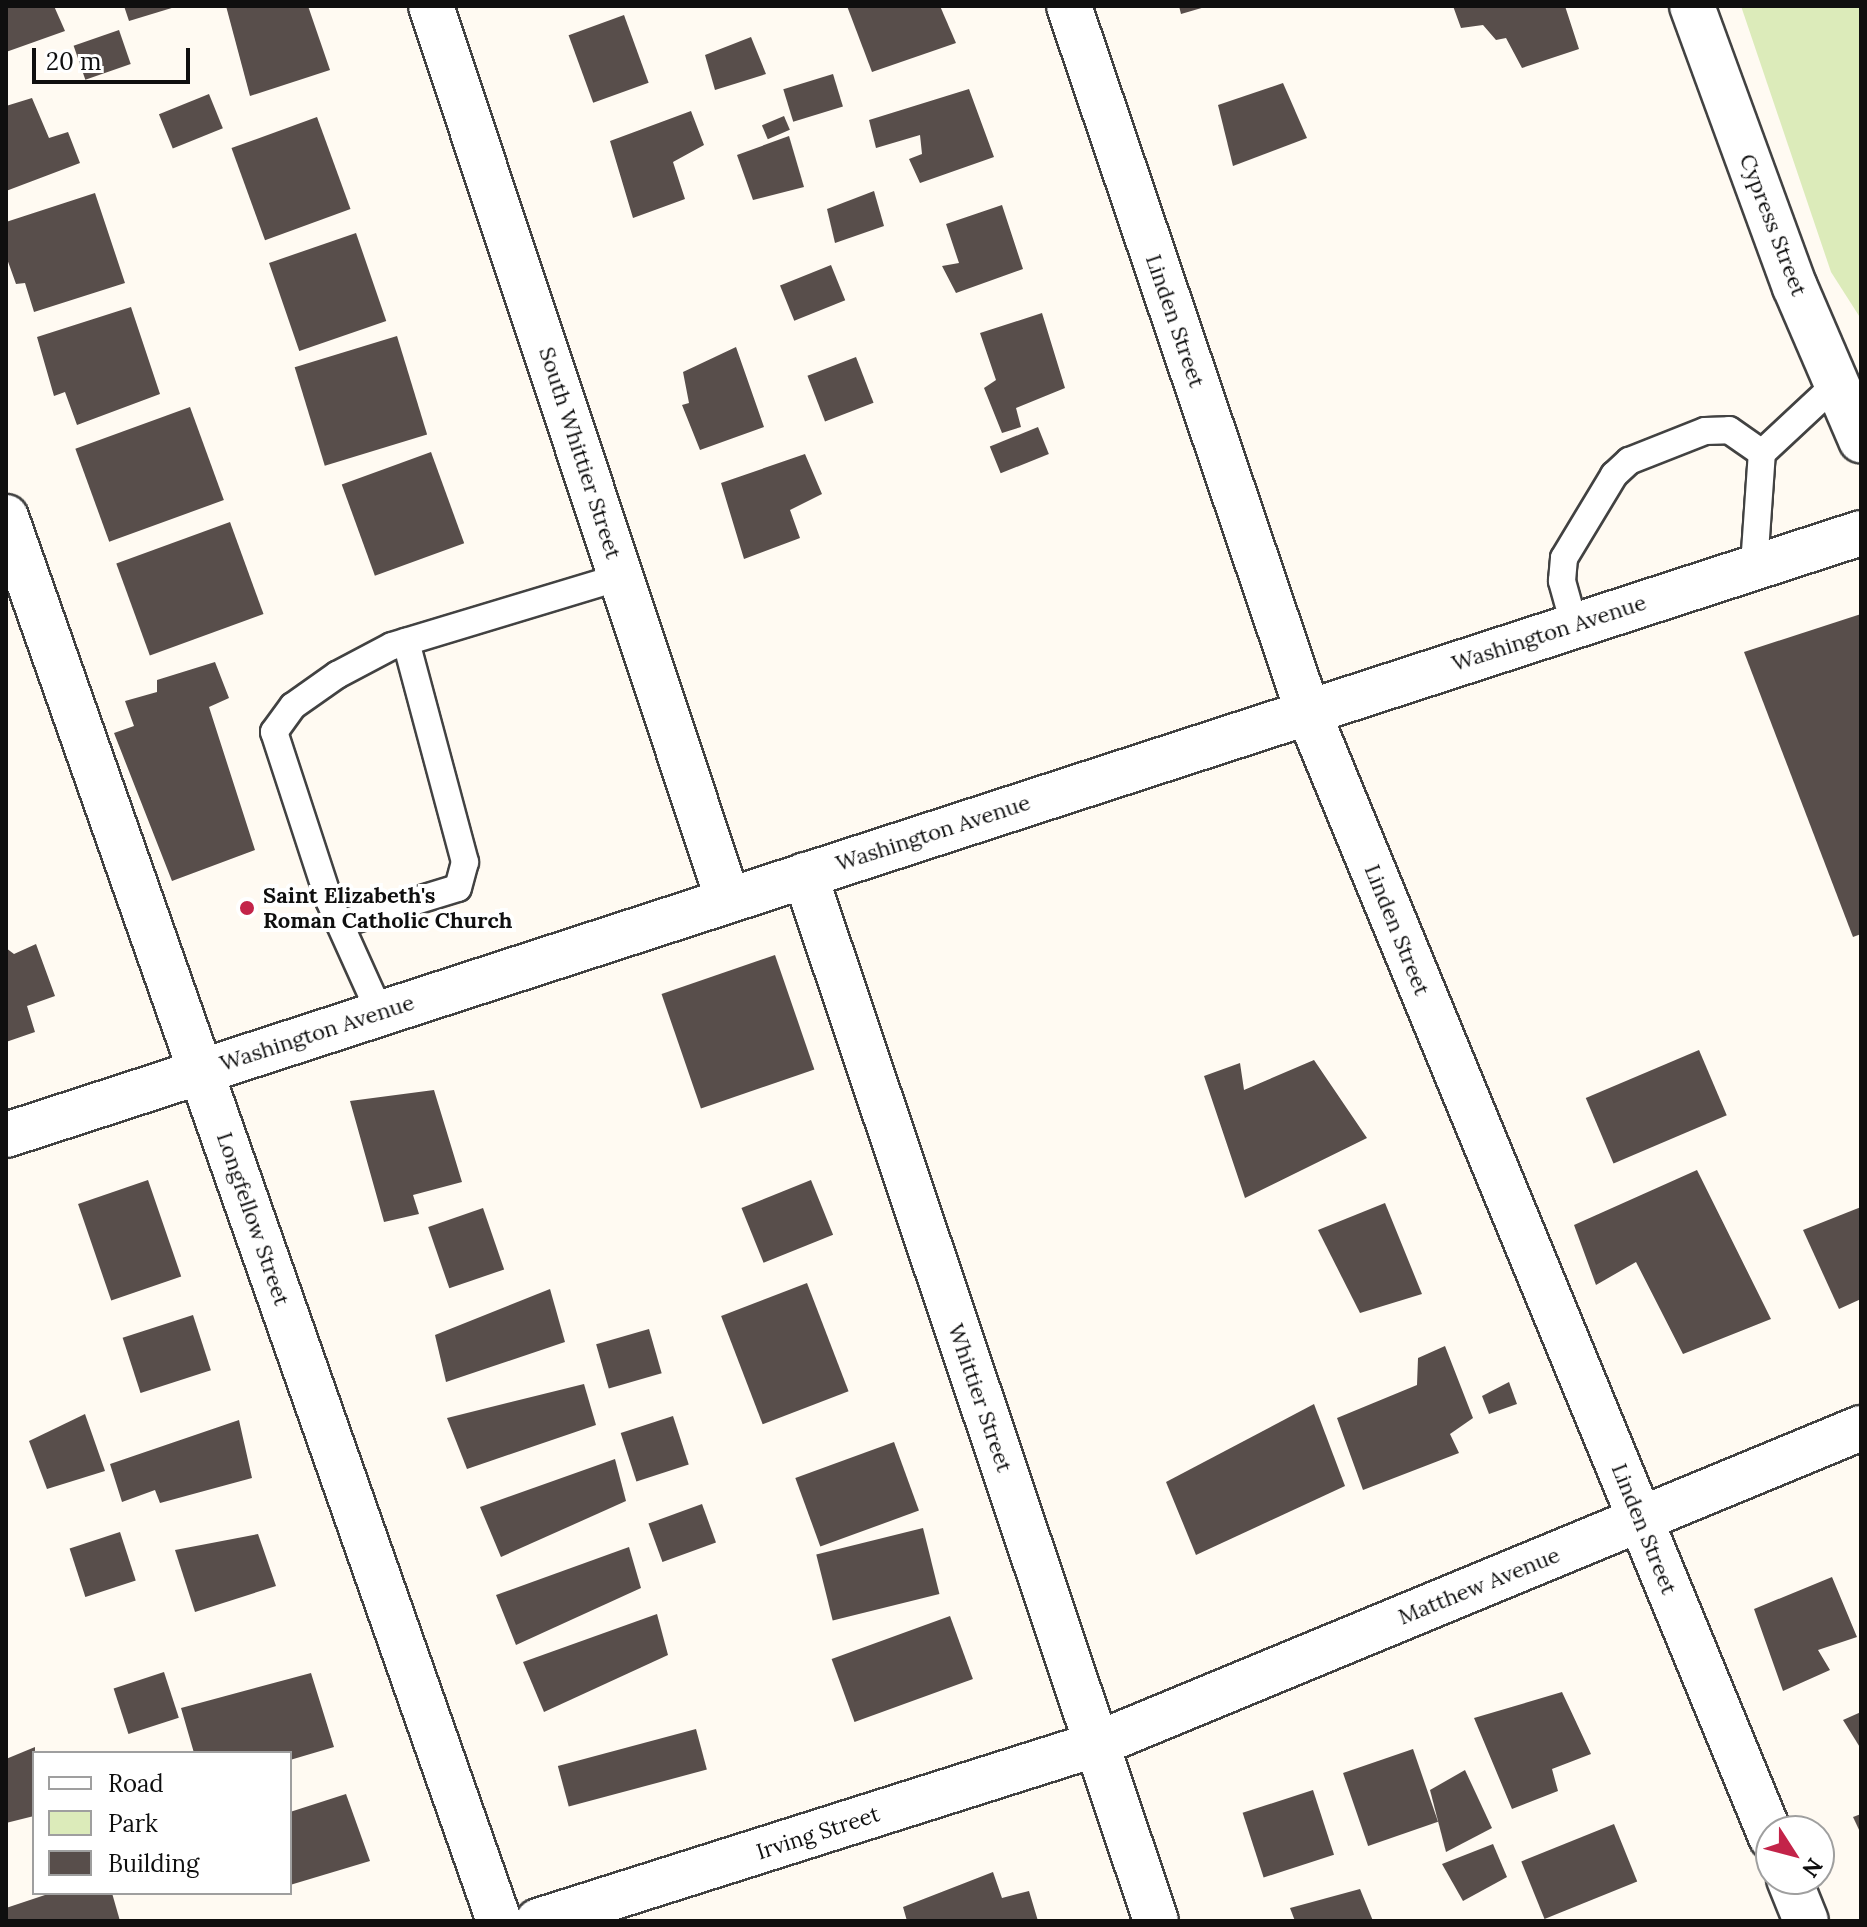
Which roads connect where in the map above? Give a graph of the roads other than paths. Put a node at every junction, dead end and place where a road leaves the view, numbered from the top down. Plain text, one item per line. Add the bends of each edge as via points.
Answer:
1 (431, 6) edge
2 (1069, 6) edge
3 (1692, 6) edge
4 (1837, 383) junction
5 (1861, 440) edge
6 (1762, 453) junction
7 (6, 517) edge
8 (1861, 533) edge
9 (1754, 566) junction
10 (621, 577) junction
11 (1574, 624) junction
12 (406, 642) junction
13 (1308, 712) junction
14 (805, 875) junction
15 (728, 900) junction
16 (340, 924) junction
17 (380, 1013) junction
18 (201, 1071) junction
19 (6, 1135) edge
20 (1861, 1428) edge
21 (1640, 1519) junction
22 (1097, 1744) junction
23 (1762, 1815) edge
24 (1795, 1895) edge
25 (499, 1921) edge
26 (538, 1921) edge
27 (1156, 1921) edge
28 (1806, 1921) edge

1 - 10 street, South Whittier Street
2 - 13 street, Linden Street
3 - 4 street, Cypress Street via 1795,287
4 - 5 street, Cypress Street
4 - 6 lane
6 - 9 lane
6 - 11 lane via 1729,430 1705,431 1629,461 1614,475 1564,558 1562,581
7 - 18 street, Longfellow Street
8 - 9 street, Washington Avenue
9 - 11 street, Washington Avenue
10 - 12 lane
10 - 15 street, South Whittier Street
11 - 13 street, Washington Avenue
12 - 16 lane via 337,675 293,706 274,732 304,833
12 - 16 lane via 465,862 458,888
13 - 14 street, Washington Avenue
13 - 21 street, Linden Street
14 - 15 street, Washington Avenue
14 - 22 street, Whittier Street
15 - 17 street, Washington Avenue
16 - 17 lane
17 - 18 street, Washington Avenue
18 - 19 street, Washington Avenue
18 - 25 street, Longfellow Street
20 - 21 street, Matthew Avenue
21 - 22 street, Matthew Avenue
21 - 23 street, Linden Street
22 - 26 street, Irving Street
22 - 27 street, Whittier Street
24 - 28 street

